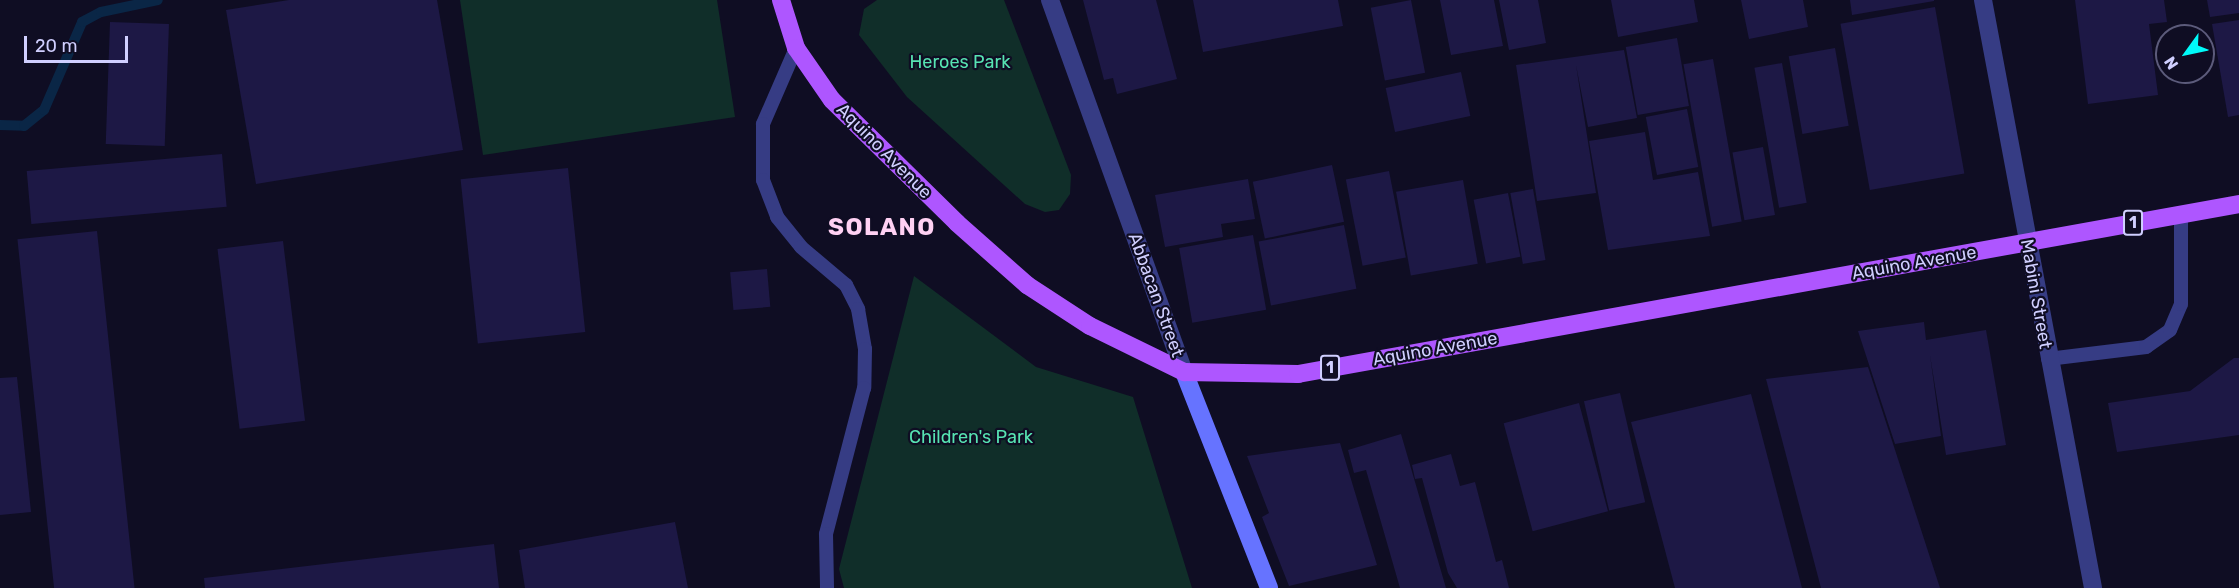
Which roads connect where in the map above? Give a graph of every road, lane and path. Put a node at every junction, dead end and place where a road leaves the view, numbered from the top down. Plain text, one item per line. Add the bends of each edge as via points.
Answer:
1 (781, 0) edge
2 (1050, 0) edge
3 (1983, 0) edge
4 (796, 48) junction
5 (2239, 204) edge
6 (2181, 215) junction
7 (2027, 242) junction
8 (2048, 359) junction
9 (1184, 372) junction
10 (827, 588) edge
11 (1269, 588) edge
12 (2093, 588) edge

1 - 4 main road, Aquino Avenue / 1
2 - 9 street, Abbacan Street
3 - 7 street, Mabini Street
4 - 9 main road, Aquino Avenue / 1 via 832,100 1027,285 1090,326
4 - 10 lane via 763,124 763,180 777,217 801,248 846,285 858,309 865,349 864,387 825,534
5 - 6 main road, Aquino Avenue / 1
6 - 7 main road, Aquino Avenue / 1
6 - 8 lane via 2181,304 2170,330 2146,347
7 - 8 street, Mabini Street
7 - 9 main road, Aquino Avenue / 1 via 1298,374
8 - 12 street, Mabini Street
9 - 11 main road, Abbacan Street

